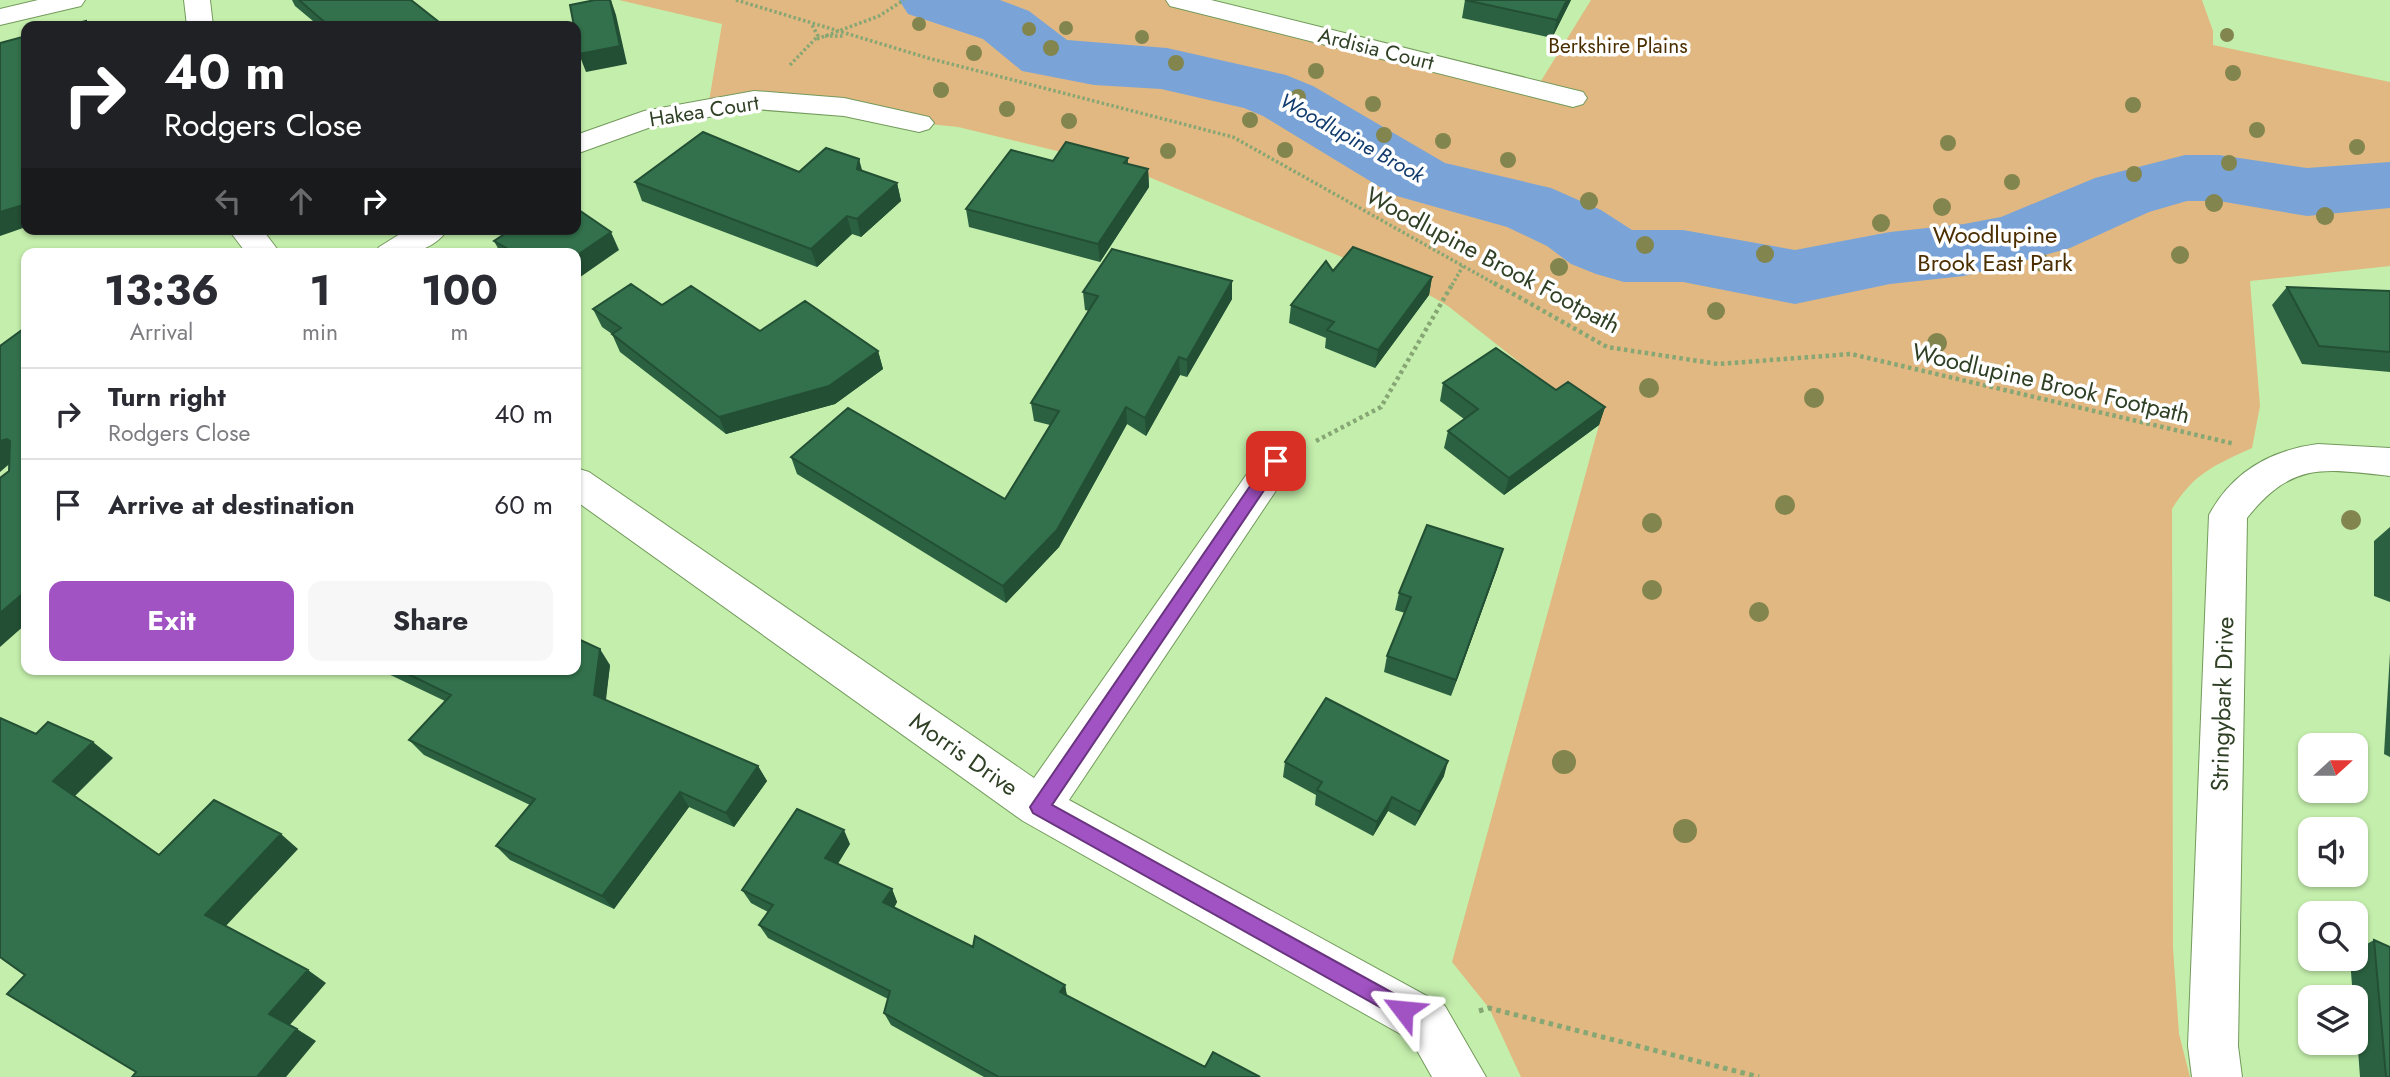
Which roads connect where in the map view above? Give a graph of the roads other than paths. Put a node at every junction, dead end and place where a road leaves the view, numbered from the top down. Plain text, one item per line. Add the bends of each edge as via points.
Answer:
1 (72, 0) edge
2 (197, 0) edge
3 (1179, 0) edge
4 (0, 16) edge
5 (199, 21) edge
6 (1573, 97) dead end
7 (919, 123) dead end
8 (581, 143) edge
9 (422, 235) edge
10 (400, 248) edge
11 (1276, 461) road end
12 (2390, 462) edge
13 (581, 486) edge
14 (1039, 807) junction
15 (1461, 1077) edge
16 (2217, 1077) edge

1 - 4 street
2 - 5 street
3 - 6 street, Ardisia Court
7 - 8 street, Hakea Court via 844,107 754,100 645,120
9 - 10 street
11 - 14 street
12 - 16 street, Stringybark Drive via 2298,458 2259,478 2228,515 2213,1046
13 - 14 street, Morris Drive
14 - 15 street, Morris Drive via 1428,1023

